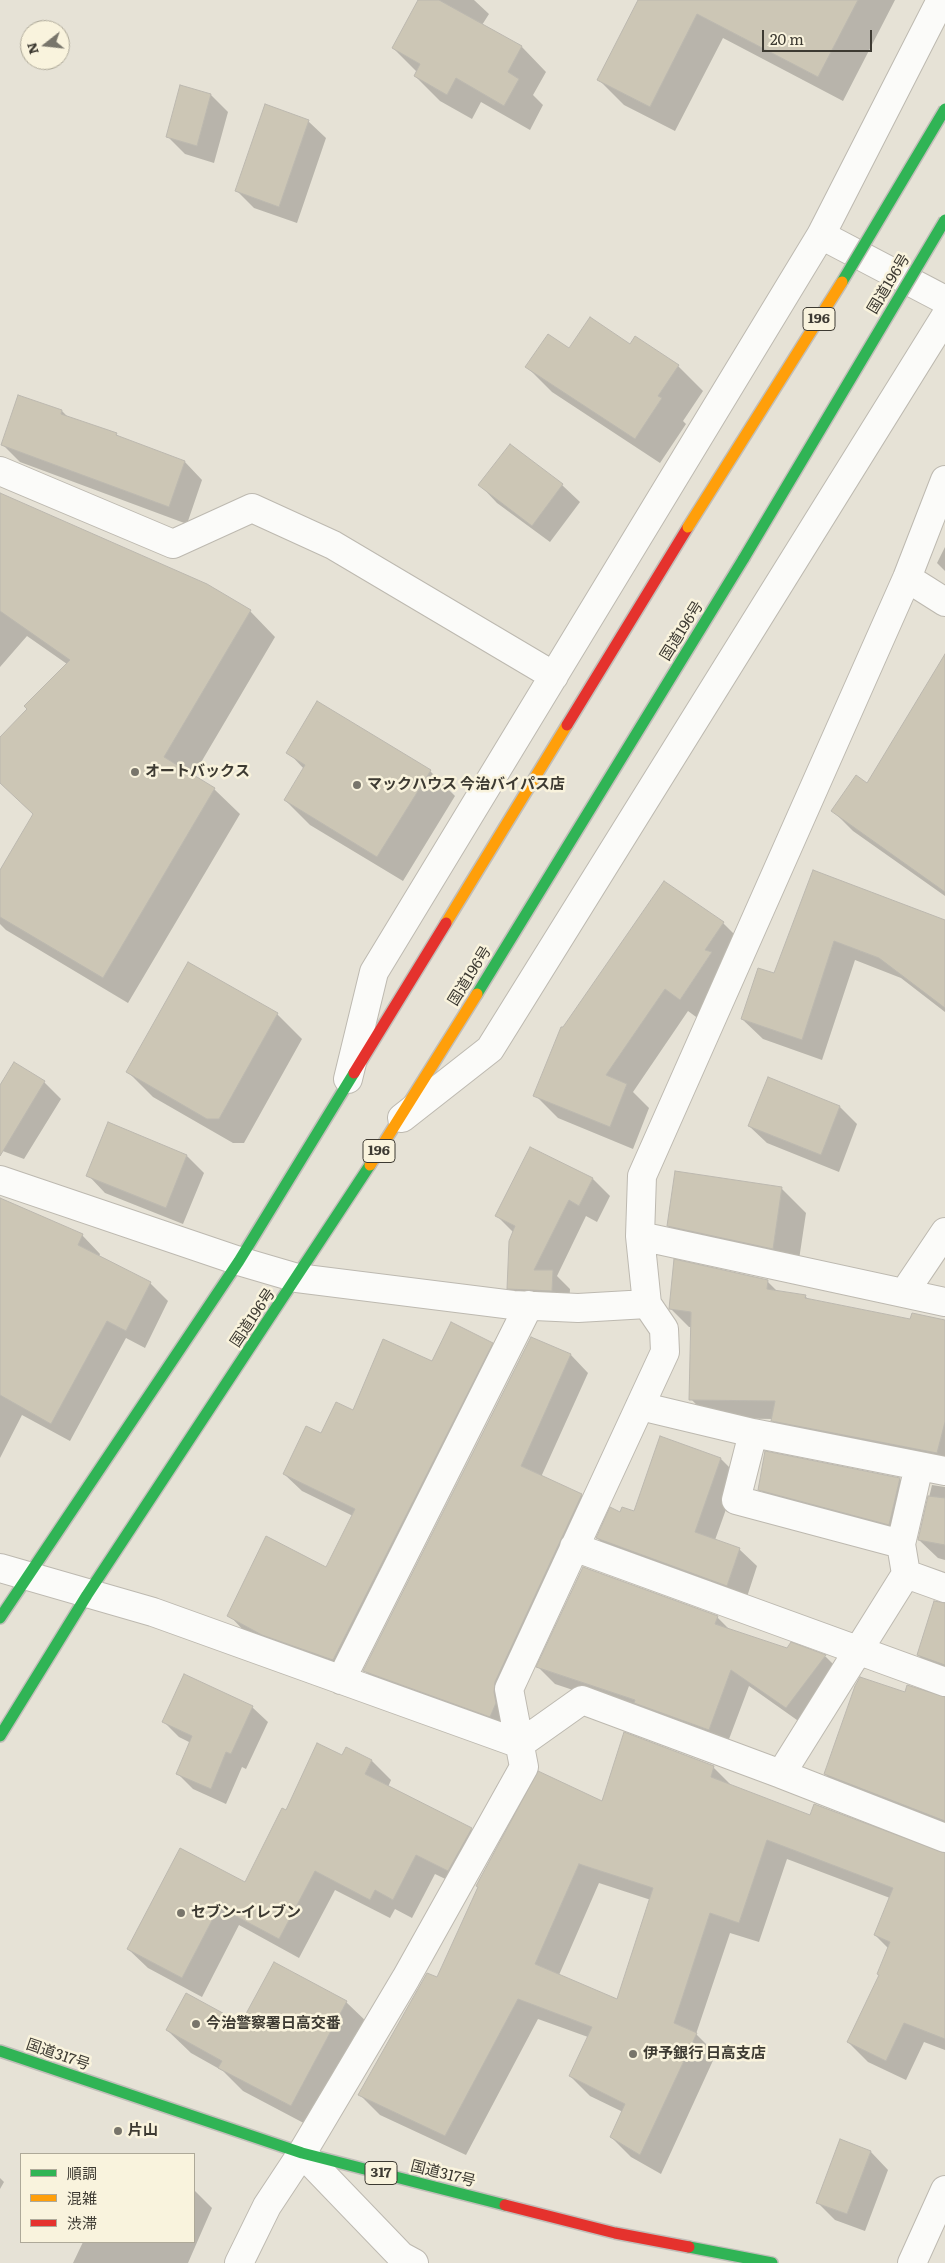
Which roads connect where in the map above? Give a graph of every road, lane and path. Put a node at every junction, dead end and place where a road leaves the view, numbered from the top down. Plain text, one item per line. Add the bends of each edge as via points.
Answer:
1 (941, 0) edge
2 (945, 109) edge
3 (945, 220) edge
4 (821, 235) junction
5 (945, 300) edge
6 (945, 317) edge
7 (0, 471) edge
8 (945, 480) edge
9 (907, 578) junction
10 (945, 602) edge
11 (554, 676) junction
12 (345, 1090) junction
13 (399, 1121) junction
14 (0, 1180) edge
15 (945, 1232) edge
16 (640, 1236) junction
17 (239, 1261) junction
18 (297, 1278) junction
19 (904, 1293) junction
20 (945, 1302) edge
21 (647, 1304) junction
22 (529, 1305) junction
23 (640, 1406) junction
24 (752, 1433) junction
25 (932, 1469) edge
26 (901, 1544) junction
27 (574, 1547) junction
28 (0, 1568) edge
29 (906, 1574) junction
30 (27, 1576) junction
31 (945, 1588) edge
32 (88, 1595) junction
33 (0, 1618) edge
34 (858, 1652) junction
35 (341, 1680) junction
36 (945, 1682) edge
37 (0, 1736) edge
38 (520, 1744) junction
39 (781, 1774) junction
40 (945, 1838) edge
41 (0, 2051) edge
42 (302, 2153) junction
43 (945, 2190) edge
44 (239, 2263) edge
45 (414, 2263) edge
46 (772, 2263) edge
47 (912, 2263) edge

1 - 4 street
2 - 12 highway, 196, bridge
3 - 13 highway, 国道196号 / 196, bridge via 744,558
4 - 5 street
4 - 11 street
6 - 13 street via 490,1049
7 - 11 street via 173,544 252,508 333,545
8 - 9 street
9 - 10 street
9 - 16 street via 642,1176
11 - 12 street via 374,972
12 - 17 highway, 196
13 - 18 highway, 国道196号 / 196
14 - 17 street
15 - 19 street
16 - 19 street
16 - 21 street
17 - 18 street
17 - 30 highway, 196
18 - 22 street
18 - 32 highway, 国道196号 / 196
19 - 20 street
21 - 22 street via 578,1308
21 - 23 street via 664,1329 665,1352
22 - 35 street
23 - 24 street
23 - 27 street
24 - 25 street
24 - 26 street via 736,1500
25 - 26 street
26 - 29 street
27 - 34 street
27 - 38 street via 509,1689
28 - 30 street
29 - 31 street
29 - 34 street
30 - 32 street
30 - 33 highway, 196
32 - 35 street via 153,1612
32 - 37 highway, 国道196号 / 196
34 - 36 street
34 - 39 street
35 - 38 street
38 - 39 street via 582,1700
38 - 42 street via 524,1767 406,1978
39 - 40 street
41 - 42 highway, 国道317号 / 317
42 - 44 street via 267,2206
42 - 45 street via 401,2256
42 - 46 highway, 国道317号 / 317 via 614,2234
43 - 47 street

